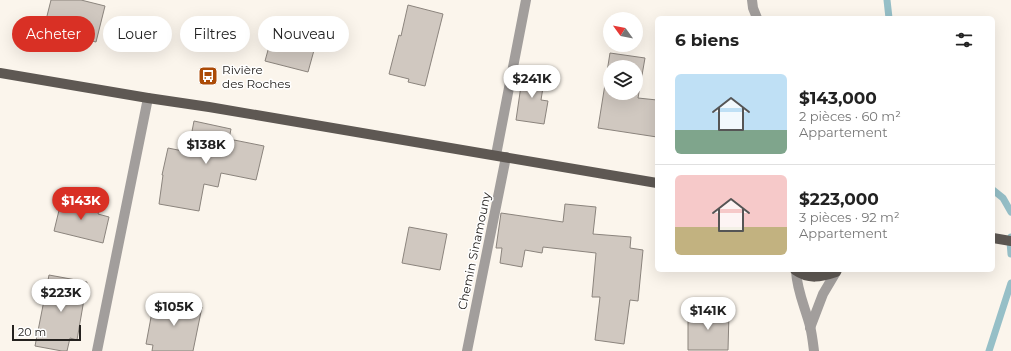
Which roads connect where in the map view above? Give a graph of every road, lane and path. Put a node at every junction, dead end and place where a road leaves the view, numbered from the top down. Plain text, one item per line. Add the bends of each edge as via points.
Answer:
1 (526, 0) edge
2 (752, 0) edge
3 (756, 16) edge
4 (0, 73) edge
5 (148, 98) junction
6 (496, 155) junction
7 (506, 157) junction
8 (655, 183) edge
9 (995, 238) edge
10 (1011, 241) edge
11 (795, 272) edge
12 (798, 272) edge
13 (834, 272) edge
14 (836, 272) edge
15 (810, 328) junction
16 (98, 351) edge
17 (467, 351) edge
18 (814, 351) edge

1 - 6 street
2 - 3 street
4 - 5 main road
5 - 6 main road
5 - 16 street
6 - 7 main road
7 - 8 main road
7 - 17 street, Chemin Sinamouny
9 - 10 main road
11 - 15 street
12 - 13 main road via 818,277
14 - 15 street via 823,294
15 - 18 street

